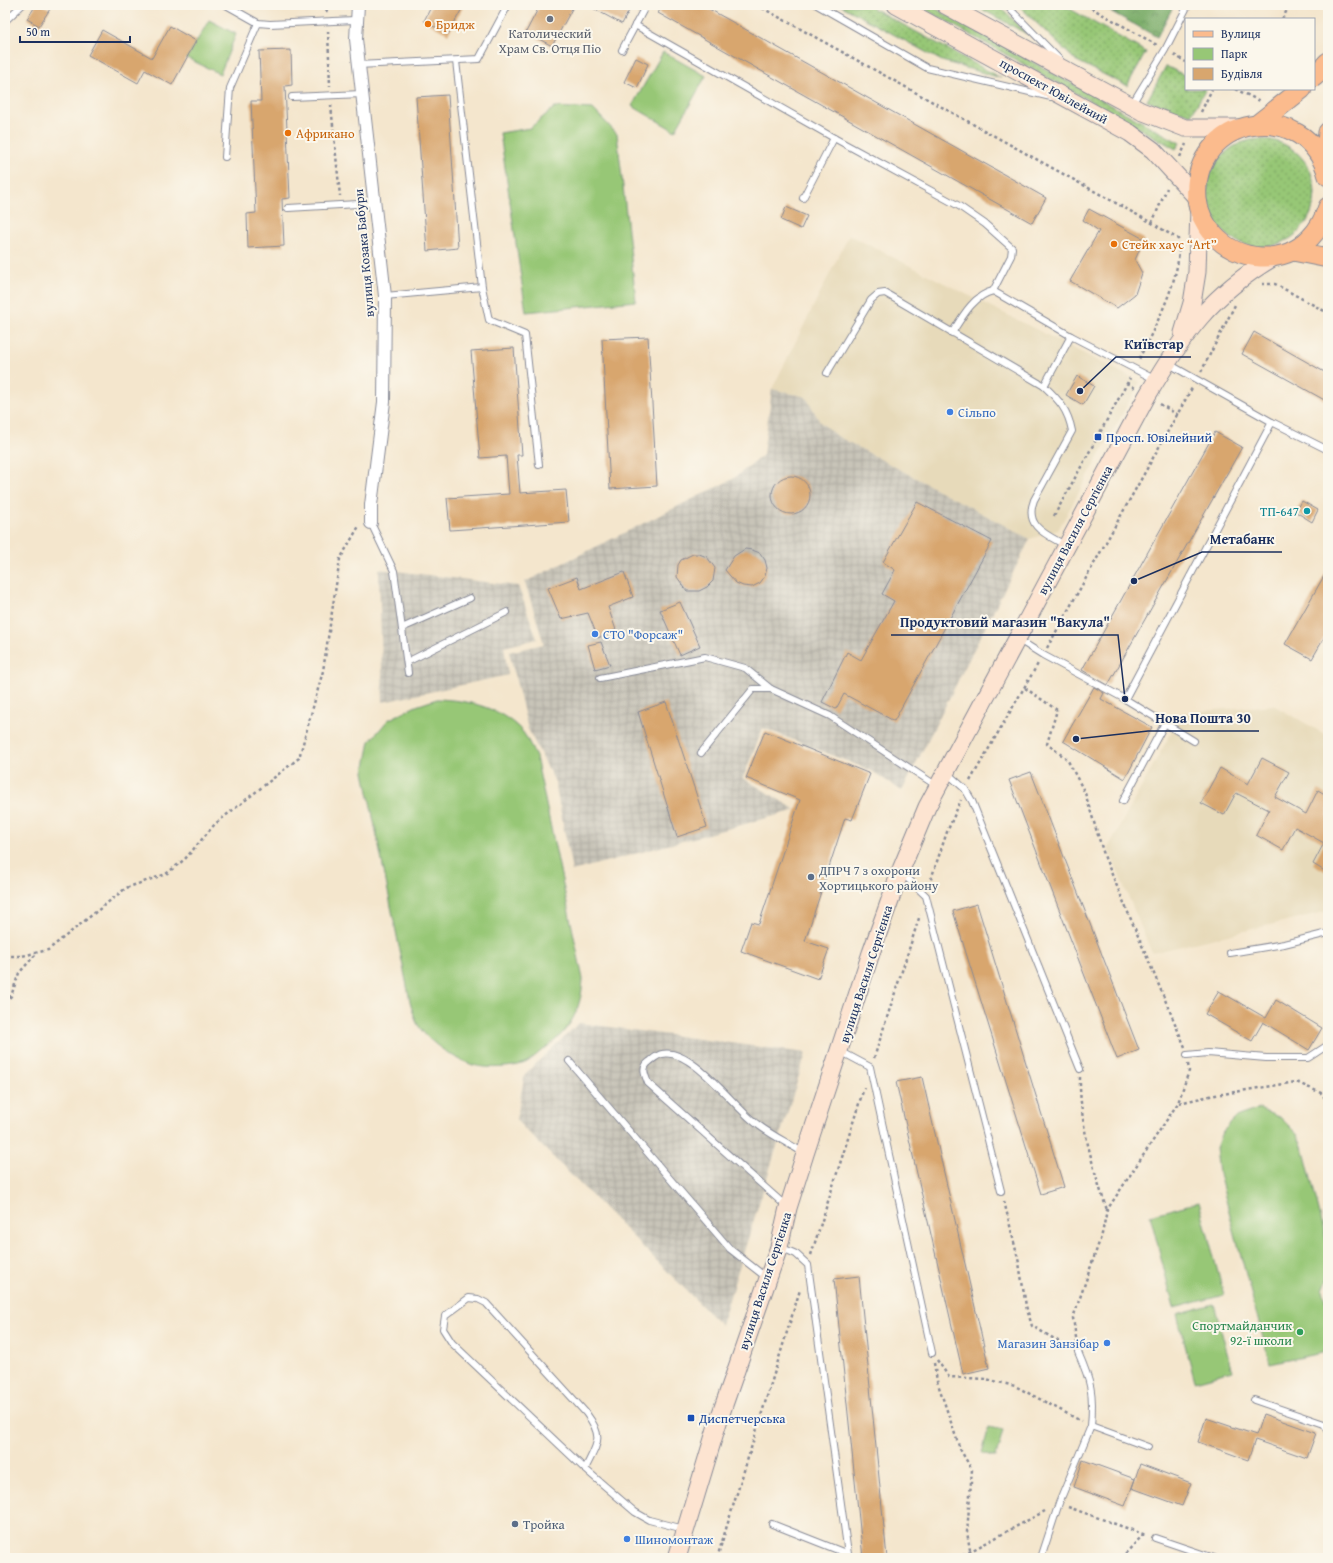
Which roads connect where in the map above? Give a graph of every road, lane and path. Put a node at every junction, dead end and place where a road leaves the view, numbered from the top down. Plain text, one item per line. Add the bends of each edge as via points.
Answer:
1 (22, 5) edge
2 (226, 5) edge
3 (358, 5) edge
4 (508, 5) edge
5 (646, 5) edge
6 (757, 5) edge
7 (817, 5) edge
8 (896, 5) edge
9 (945, 5) edge
10 (1006, 5) edge
11 (1086, 5) edge
12 (1188, 5) edge
13 (1290, 5) edge
14 (1283, 18) edge
15 (355, 20) junction
16 (5, 21) edge
17 (258, 23) junction
18 (635, 25) junction
19 (622, 50) dead end
20 (1165, 50) junction
21 (456, 61) junction
22 (1185, 61) edge
23 (1328, 62) edge
24 (358, 65) junction
25 (1076, 76) junction
26 (1315, 76) edge
27 (1212, 90) edge
28 (1301, 90) edge
29 (362, 94) junction
30 (292, 97) dead end
31 (1076, 103) junction
32 (1132, 106) junction
33 (1259, 123) junction
34 (1239, 128) junction
35 (1193, 129) junction
36 (1328, 132) edge
37 (834, 138) junction
38 (225, 157) dead end
39 (1326, 170) edge
40 (1173, 172) junction
41 (802, 198) dead end
42 (375, 203) junction
43 (1198, 204) junction
44 (1328, 207) edge
45 (288, 208) dead end
46 (1152, 222) junction
47 (1293, 250) junction
48 (1274, 257) junction
49 (1328, 258) edge
50 (1260, 284) dead end
51 (482, 287) junction
52 (994, 291) junction
53 (385, 296) junction
54 (1238, 299) dead end
55 (1328, 313) edge
56 (952, 333) junction
57 (1071, 336) junction
58 (1182, 339) junction
59 (1167, 363) junction
60 (1134, 368) junction
61 (827, 373) dead end
62 (1197, 379) junction
63 (1156, 380) junction
64 (1044, 386) junction
65 (1272, 422) junction
66 (1328, 450) edge
67 (538, 465) dead end
68 (371, 505) junction
69 (1054, 516) dead end
70 (371, 523) joint
71 (1066, 546) junction
72 (470, 598) dead end
73 (507, 612) dead end
74 (402, 628) junction
75 (1017, 638) junction
76 (1043, 655) junction
77 (407, 662) junction
78 (408, 674) dead end
79 (600, 678) dead end
80 (1025, 688) junction
81 (771, 689) junction
82 (1125, 699) junction
83 (1164, 724) junction
84 (1194, 741) dead end
85 (701, 753) dead end
86 (942, 780) junction
87 (965, 789) junction
88 (1123, 801) dead end
89 (900, 872) junction
90 (926, 896) junction
91 (1328, 933) edge
92 (38, 952) junction
93 (1230, 953) dead end
94 (5, 956) edge
95 (5, 1002) edge
96 (1328, 1045) edge
97 (840, 1051) junction
98 (1187, 1055) junction
99 (569, 1061) dead end
100 (870, 1068) junction
101 (1080, 1069) joint
102 (1328, 1102) edge
103 (1178, 1103) junction
104 (805, 1154) junction
105 (1001, 1191) joint
106 (788, 1208) junction
107 (1107, 1210) junction
108 (779, 1247) junction
109 (808, 1265) junction
110 (768, 1279) junction
111 (932, 1352) junction
112 (1078, 1352) junction
113 (1254, 1400) dead end
114 (1091, 1426) junction
115 (1328, 1430) edge
116 (1148, 1446) dead end
117 (585, 1469) junction
118 (1059, 1503) junction
119 (772, 1524) dead end
120 (686, 1529) junction
121 (1144, 1534) junction
122 (1155, 1538) joint
123 (970, 1550) junction
124 (677, 1558) edge
125 (717, 1558) edge
126 (958, 1558) edge
127 (1041, 1558) edge
128 (1121, 1558) edge
129 (1214, 1558) edge

1 - 16 lane
2 - 17 lane
3 - 15 street, вулиця Козака Бабури
4 - 21 lane via 479,59
5 - 18 lane
6 - 46 path
7 - 31 lane via 927,68
8 - 31 main road, проспект Ювілейний
9 - 25 main road, проспект Ювілейний
10 - 25 lane
11 - 20 path
12 - 20 lane
13 - 14 path
15 - 17 lane
15 - 24 street, вулиця Козака Бабури
17 - 38 lane via 230,88
18 - 19 lane
18 - 37 lane
20 - 22 path
20 - 32 lane
21 - 24 lane
21 - 51 lane
23 - 26 main road
24 - 29 street, вулиця Козака Бабури
25 - 32 main road, проспект Ювілейний
27 - 35 path
28 - 33 main road
29 - 30 lane
29 - 42 street, вулиця Козака Бабури
31 - 40 main road, проспект Ювілейний via 1130,133 1153,150
32 - 35 main road, проспект Ювілейний
33 - 34 main road
33 - 39 main road via 1280,125 1298,133 1314,146
34 - 35 main road, проспект Ювілейний
34 - 43 main road via 1220,139 1206,156 1198,176
35 - 40 path
36 - 39 main road
37 - 41 lane
37 - 52 lane via 959,206 1008,244 1012,248 1011,256
40 - 43 main road, проспект Ювілейний
40 - 46 path
42 - 45 lane
42 - 53 street, вулиця Козака Бабури
43 - 48 main road via 1207,226 1219,241 1236,252 1254,257
43 - 58 main road, вулиця Василя Сергієнка via 1197,272
44 - 47 main road via 1322,223 1310,239
46 - 60 path via 1178,239 1180,252 1170,294
47 - 48 main road
47 - 49 main road
48 - 58 main road, вулиця Василя Сергієнка via 1227,289
50 - 55 path via 1275,284
51 - 53 lane
51 - 67 lane via 489,320 525,334
52 - 56 lane via 983,295 965,311
52 - 57 lane
53 - 68 street, вулиця Козака Бабури via 384,402
54 - 62 path
56 - 61 lane via 891,296 885,293 878,294 871,300
56 - 64 lane
57 - 60 lane
57 - 64 lane
58 - 59 main road, вулиця Василя Сергієнка
59 - 62 lane
59 - 63 main road, вулиця Василя Сергієнка
60 - 63 lane
60 - 69 path
62 - 65 lane
62 - 76 path
63 - 71 main road, вулиця Василя Сергієнка
64 - 71 lane via 1066,410 1072,431 1034,500 1030,510 1031,518 1048,536
65 - 66 lane
65 - 82 lane
68 - 70 street, вулиця Козака Бабури
68 - 92 path via 340,558 323,671 299,758 215,824 185,859 166,874 126,888 48,950
70 - 74 lane via 394,571
71 - 75 main road, вулиця Василя Сергієнка
72 - 74 lane
73 - 77 lane
74 - 77 lane
75 - 76 lane
75 - 86 main road, вулиця Василя Сергієнка
76 - 80 path
76 - 82 lane
77 - 78 lane
79 - 81 lane via 705,657 745,668
80 - 87 path
80 - 98 path via 1057,710 1047,744 1068,759 1085,793 1105,858
81 - 85 lane via 753,689
81 - 86 lane via 830,716
82 - 83 lane
83 - 84 lane
83 - 88 lane
86 - 87 lane
86 - 89 main road, вулиця Василя Сергієнка via 927,808
87 - 90 path via 947,832
87 - 101 lane
89 - 90 lane
89 - 97 main road, вулиця Василя Сергієнка
90 - 100 path
90 - 105 lane
91 - 93 lane
92 - 94 path via 22,956
92 - 95 path via 19,972 11,996
96 - 98 lane via 1308,1058 1266,1058 1208,1053
97 - 100 lane
97 - 104 main road, вулиця Василя Сергієнка
98 - 103 path via 1188,1071
99 - 110 lane via 730,1248
100 - 109 path
100 - 111 lane
101 - 107 path via 1079,1100 1097,1182
102 - 103 path via 1320,1093 1296,1082
103 - 107 path
104 - 106 main road, вулиця Василя Сергієнка
104 - 106 lane via 756,1124 704,1071 677,1056 663,1053 645,1065 643,1071 648,1083
105 - 112 path via 1032,1326
106 - 108 main road, вулиця Василя Сергієнка
107 - 112 path via 1102,1234 1073,1318
108 - 109 lane via 796,1254
108 - 110 main road, вулиця Василя Сергієнка
109 - 119 lane via 848,1554
109 - 125 path
110 - 120 main road, вулиця Василя Сергієнка via 719,1419
111 - 114 path via 949,1377 986,1379 1015,1386
111 - 123 path via 937,1381 946,1408 960,1449 972,1470 967,1532
112 - 114 lane via 1092,1391
113 - 115 lane via 1324,1424
114 - 116 lane
114 - 118 lane
117 - 117 lane via 452,1343 443,1328 445,1316 469,1298 486,1303 596,1426 599,1441
117 - 120 lane via 634,1512 649,1520
118 - 121 path
118 - 123 path
118 - 127 lane
120 - 124 main road, вулиця Василя Сергієнка
121 - 122 path
121 - 128 path
122 - 129 lane
123 - 126 path

